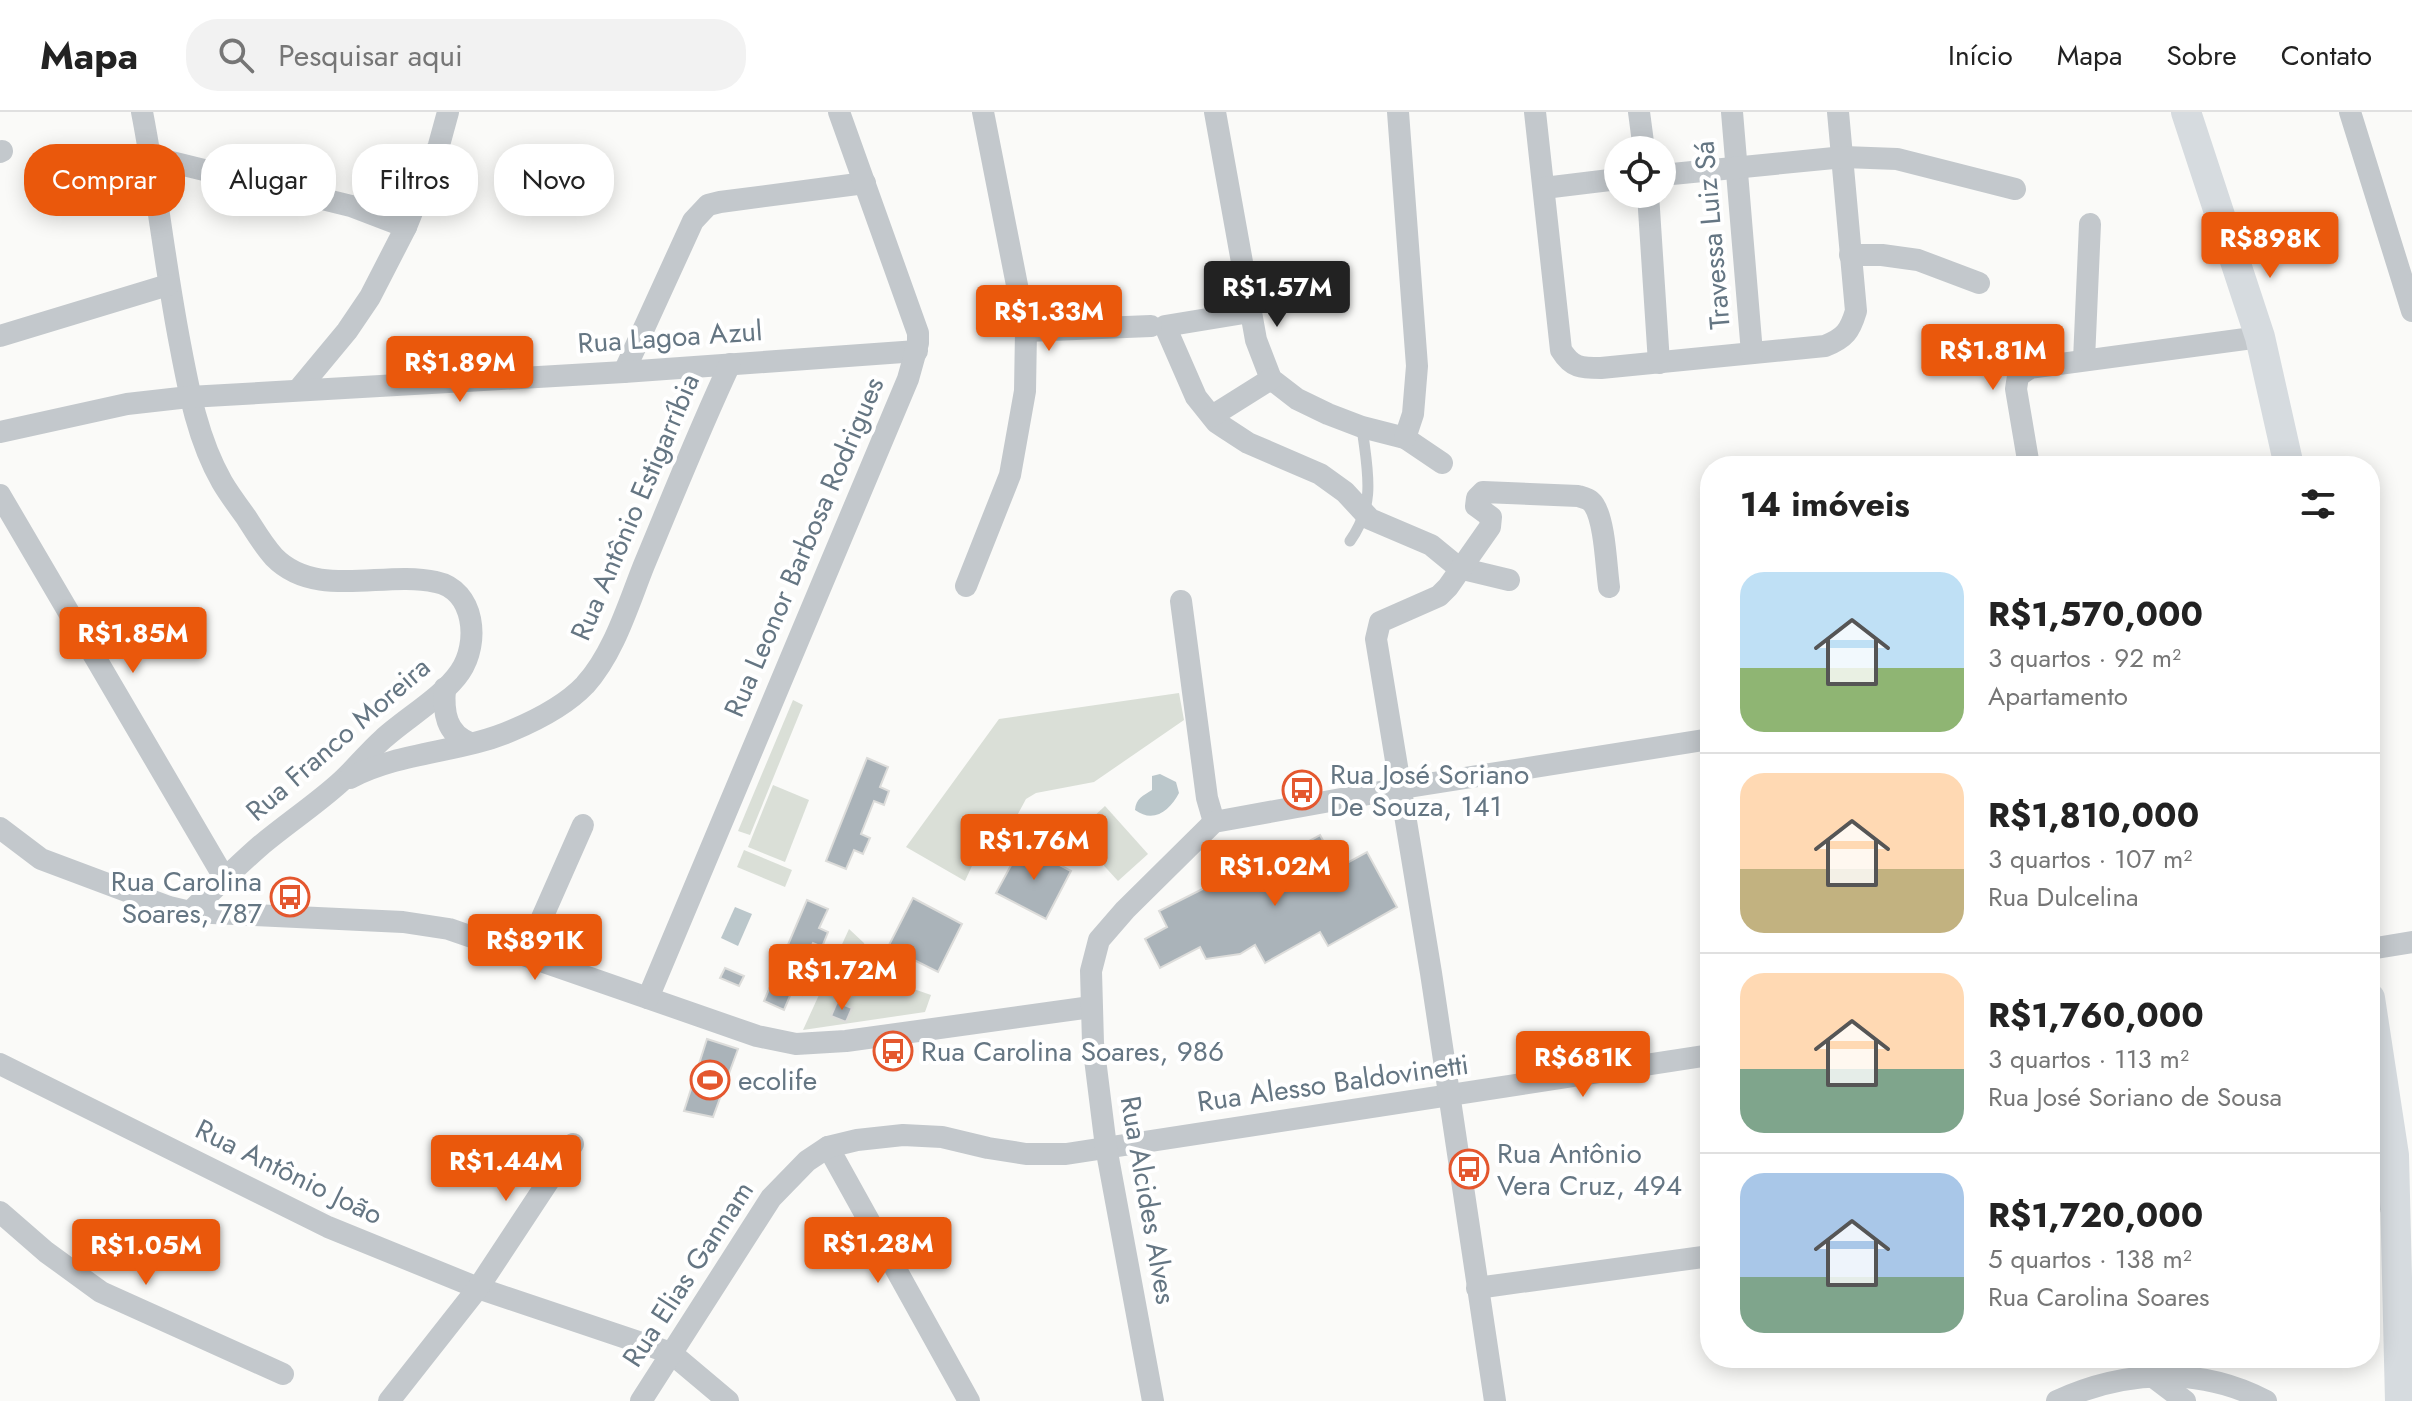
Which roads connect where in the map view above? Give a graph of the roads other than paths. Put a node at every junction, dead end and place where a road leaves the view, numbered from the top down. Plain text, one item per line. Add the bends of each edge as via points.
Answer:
1 (142, 112) edge
2 (448, 112) edge
3 (839, 112) edge
4 (983, 112) edge
5 (1215, 112) edge
6 (1398, 112) edge
7 (1535, 112) edge
8 (1639, 112) edge
9 (1732, 112) edge
10 (1838, 112) edge
11 (2186, 112) edge
12 (2350, 112) edge
13 (1642, 136) edge
14 (148, 144) edge
15 (1844, 157) junction
16 (185, 165) edge
17 (1736, 169) junction
18 (1676, 174) edge
19 (1604, 181) edge
20 (865, 183) junction
21 (1544, 188) junction
22 (2015, 189) dead end
23 (1649, 208) edge
24 (159, 216) edge
25 (2090, 224) dead end
26 (406, 227) junction
27 (1850, 255) junction
28 (2407, 278) edge
29 (1979, 283) dead end
30 (168, 285) junction
31 (2412, 311) edge
32 (1250, 312) junction
33 (1158, 326) junction
34 (1026, 331) junction
35 (0, 336) edge
36 (2260, 337) junction
37 (917, 351) junction
38 (1752, 353) junction
39 (2084, 360) junction
40 (1659, 363) junction
41 (730, 364) junction
42 (624, 372) junction
43 (1271, 379) junction
44 (298, 390) junction
45 (189, 397) junction
46 (1212, 416) junction
47 (1362, 427) junction
48 (0, 432) edge
49 (1405, 438) junction
50 (2027, 456) edge
51 (2287, 456) edge
52 (1442, 463) dead end
53 (0, 495) edge
54 (1365, 514) junction
55 (1350, 541) dead end
56 (1459, 568) junction
57 (1509, 580) dead end
58 (966, 586) dead end
59 (1609, 587) dead end
60 (1181, 601) dead end
61 (445, 688) junction
62 (1700, 741) edge
63 (470, 743) junction
64 (339, 785) junction
65 (1402, 788) junction
66 (1214, 822) junction
67 (583, 825) dead end
68 (0, 828) edge
69 (0, 847) edge
70 (41, 859) junction
71 (225, 879) junction
72 (190, 912) junction
73 (2412, 942) edge
74 (2380, 947) edge
75 (526, 954) junction
76 (648, 998) junction
77 (1091, 1007) junction
78 (1700, 1057) edge
79 (0, 1064) edge
80 (2380, 1071) edge
81 (1449, 1097) junction
82 (573, 1144) dead end
83 (828, 1147) junction
84 (1106, 1147) junction
85 (2392, 1159) edge
86 (0, 1212) edge
87 (1700, 1257) edge
88 (478, 1288) junction
89 (1477, 1288) junction
90 (671, 1353) junction
91 (283, 1374) dead end
92 (2152, 1376) junction
93 (389, 1401) edge
94 (641, 1401) edge
95 (728, 1401) edge
96 (969, 1401) edge
97 (1153, 1401) edge
98 (1495, 1401) edge
99 (2057, 1401) edge
100 (2185, 1401) edge
101 (2266, 1401) edge
102 (2400, 1401) edge

1 - 14 street
2 - 26 street
3 - 20 street, Rua Leonor Barbosa Rodrigues
4 - 34 street
5 - 32 street
6 - 49 street via 1417,366
7 - 21 street
8 - 13 street
9 - 17 street, Travessa Luiz Sá
10 - 15 street
11 - 36 street
12 - 28 street
15 - 17 street
15 - 22 street via 1897,159
15 - 27 street
16 - 26 street via 351,206
17 - 18 street
17 - 38 street, Travessa Luiz Sá
19 - 21 street
20 - 37 street, Rua Leonor Barbosa Rodrigues via 918,333
20 - 42 street via 708,205 693,221
21 - 40 street via 1561,350 1568,362 1582,368
23 - 40 street
24 - 30 street
25 - 39 street
26 - 44 street via 362,310
27 - 29 street via 1918,260
27 - 38 street via 1856,311 1841,340
28 - 31 street
30 - 35 street
30 - 45 street
32 - 33 street
32 - 43 street
33 - 34 street
33 - 46 street
34 - 58 street via 1025,391 1010,475
36 - 39 street
36 - 51 street
37 - 41 street, Rua Lagoa Azul
37 - 76 street, Rua Leonor Barbosa Rodrigues
38 - 40 street
39 - 50 street via 2030,368 2018,376
41 - 42 street, Rua Lagoa Azul
41 - 63 street, Rua Antônio Estigarríbia via 595,671 559,707 513,730
42 - 44 street, Rua Lagoa Azul
43 - 46 street
43 - 47 street via 1297,399
44 - 45 street, Rua Lagoa Azul
45 - 48 street, Rua Lagoa Azul via 127,404
45 - 61 street, Rua Franco Moreira via 222,481 285,567 313,579 433,581 461,596 469,614 470,646 460,672
46 - 54 street via 1248,443 1335,483
47 - 49 street
47 - 54 lane via 1369,496
49 - 52 street
53 - 71 street
54 - 55 lane
54 - 56 street via 1431,545
56 - 57 street
56 - 59 street via 1492,521 1476,506 1480,493 1578,496 1595,507
56 - 65 street via 1439,596 1380,622 1376,639
60 - 66 street
61 - 63 street via 448,723 453,733
61 - 64 street, Rua Franco Moreira via 368,752
62 - 65 street
63 - 64 street, Rua Antônio Estigarríbia via 388,763
64 - 71 street, Rua Franco Moreira
65 - 66 street
65 - 81 street
66 - 77 street, Rua Alcides Alves via 1099,940 1091,971
67 - 75 street
68 - 70 street
69 - 70 street
70 - 72 street
71 - 72 street, Rua Franco Moreira
72 - 75 street via 403,922 449,929
73 - 74 street
75 - 76 street
76 - 77 street via 796,1044
77 - 84 street, Rua Alcides Alves
78 - 81 street, Rua Alesso Baldovinetti
79 - 88 street, Rua Antônio João via 328,1227
80 - 85 street
81 - 84 street, Rua Alesso Baldovinetti
81 - 89 street
82 - 88 street
83 - 84 street, Rua Elias Gannam via 903,1135 1026,1154
83 - 90 street, Rua Elias Gannam via 771,1198
83 - 96 street
84 - 97 street, Rua Alcides Alves
85 - 102 street
86 - 91 street via 101,1292
87 - 89 street
88 - 90 street, Rua Antônio João
88 - 93 street
89 - 98 street
90 - 94 street, Rua Elias Gannam
90 - 95 street, Rua Antônio João
92 - 99 street
92 - 100 street
92 - 101 street via 2202,1377

